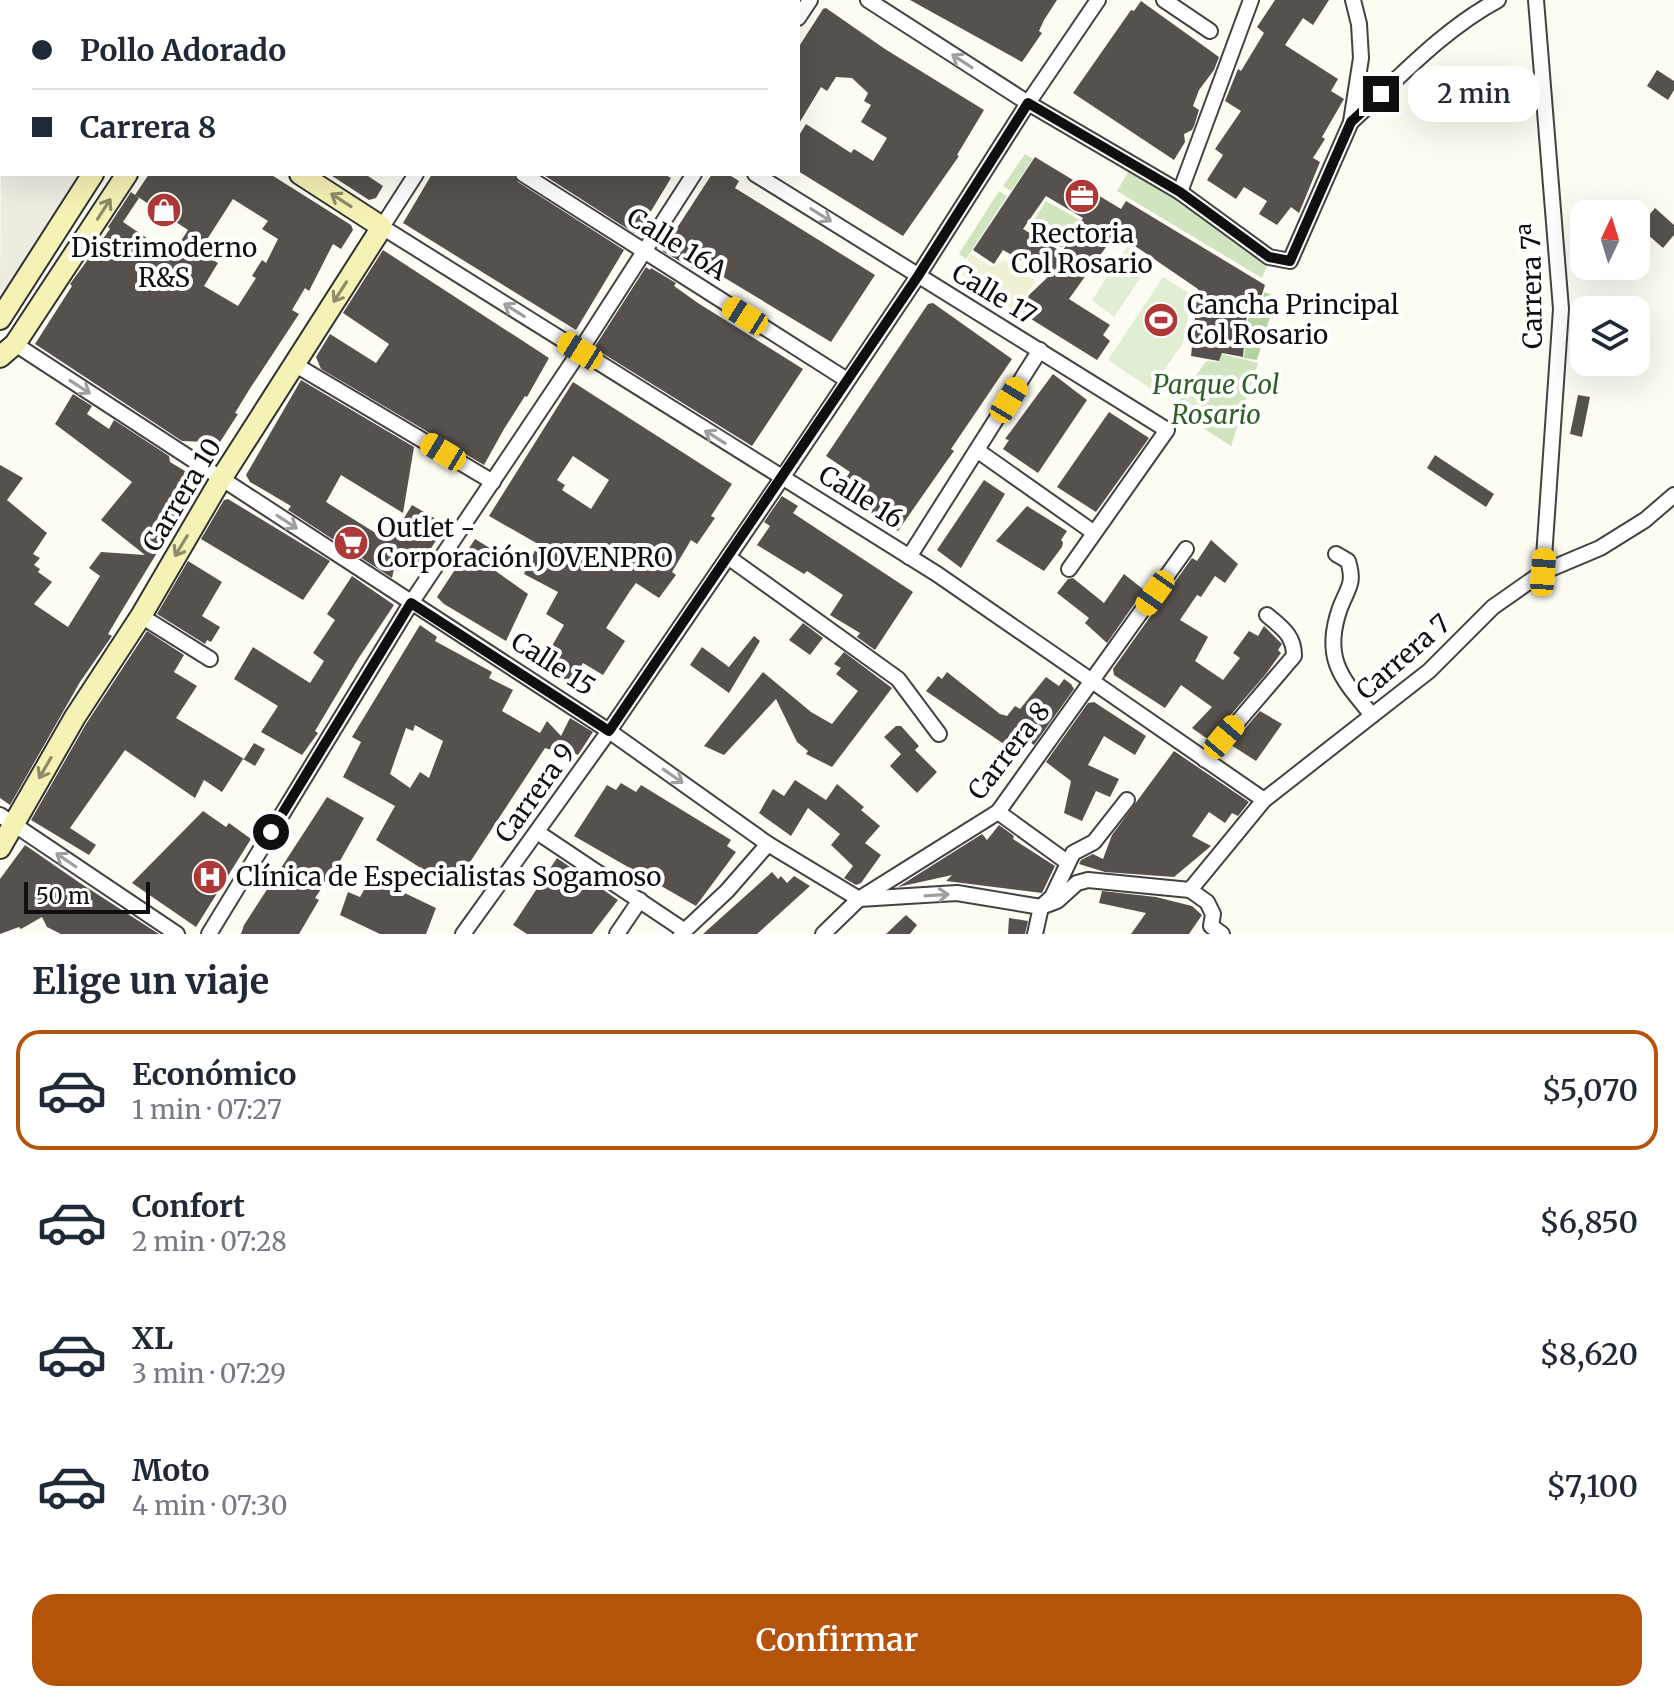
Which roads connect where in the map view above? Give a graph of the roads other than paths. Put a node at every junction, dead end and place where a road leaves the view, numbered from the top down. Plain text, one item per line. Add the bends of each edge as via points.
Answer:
1 (868, 0) edge
2 (1098, 0) edge
3 (1164, 0) edge
4 (1251, 0) edge
5 (1353, 0) edge
6 (1498, 0) edge
7 (1536, 0) edge
8 (1210, 31) dead end
9 (1028, 103) junction
10 (1351, 122) junction
11 (92, 176) edge
12 (126, 176) edge
13 (303, 176) edge
14 (415, 176) edge
15 (526, 176) edge
16 (693, 176) edge
17 (758, 176) edge
18 (1180, 192) junction
19 (382, 227) junction
20 (644, 252) junction
21 (918, 276) junction
22 (2, 311) edge
23 (5, 345) edge
24 (1040, 350) junction
25 (580, 351) junction
26 (294, 364) junction
27 (847, 380) junction
28 (978, 451) junction
29 (782, 478) junction
30 (221, 479) junction
31 (493, 482) junction
32 (1674, 495) edge
33 (1093, 532) junction
34 (1186, 549) dead end
35 (1336, 554) dead end
36 (728, 557) junction
37 (909, 557) junction
38 (1069, 569) dead end
39 (1543, 572) junction
40 (411, 603) junction
41 (1267, 615) dead end
42 (141, 616) junction
43 (210, 659) dead end
44 (1091, 682) junction
45 (1372, 715) junction
46 (609, 731) junction
47 (939, 734) dead end
48 (1205, 760) junction
49 (1127, 800) dead end
50 (1264, 800) junction
51 (998, 812) junction
52 (7, 819) edge
53 (537, 832) junction
54 (768, 844) junction
55 (0, 848) edge
56 (1067, 862) junction
57 (1190, 890) junction
58 (859, 899) junction
59 (640, 900) junction
60 (1041, 907) junction
61 (1213, 931) edge
62 (683, 932) edge
63 (177, 934) edge
64 (209, 934) edge
65 (463, 934) edge
66 (617, 934) edge
67 (823, 934) edge
68 (1035, 934) edge

9 -> 1 street
2 - 9 street, Carrera 9
3 - 8 street
4 - 18 street
5 - 10 street via 1361,58
6 - 10 street via 1440,42
7 - 39 street, Carrera 7ª via 1561,309
9 - 18 street
9 - 21 street, Carrera 9
10 - 18 street via 1290,261 1269,257
11 - 22 street
23 -> 12 street
19 -> 13 street, Calle 16
14 - 19 street, Carrera 10
15 - 20 street, Calle 16A
16 - 20 street
17 -> 21 street, Calle 17
25 -> 19 street, Calle 16
19 -> 26 street, Carrera 10
20 - 25 street
20 - 27 street, Calle 16A
21 - 24 street, Calle 17
21 - 27 street, Carrera 9
23 -> 30 street, Calle 15
24 - 28 street
24 - 33 street, Calle 17 via 1167,430
29 -> 25 street, Calle 16
25 - 31 street
26 - 30 street, Carrera 10
26 - 31 street
27 - 29 street, Carrera 9
28 - 33 street
28 - 37 street
29 - 36 street, Carrera 9
29 - 37 street, Calle 16
30 -> 40 street, Calle 15
30 -> 42 street, Carrera 10
31 - 40 street
32 - 39 street, Carrera 7 via 1600,548
33 - 38 street
34 - 44 street, Carrera 8
35 - 45 street via 1348,561 1352,581 1336,628 1336,666
36 - 46 street, Carrera 9
36 - 47 street via 898,679
37 - 44 street, Calle 16
39 - 45 street, Carrera 7 via 1493,607 1429,671
40 - 46 street, Calle 15
40 - 64 street
41 - 48 street via 1290,634 1294,656
42 - 43 street
42 -> 52 street, Carrera 10
44 - 48 street, Calle 16
44 - 51 street, Carrera 8
45 - 50 street, Carrera 7
46 - 53 street, Carrera 9
46 -> 54 street, Calle 15
48 - 50 street, Calle 16
49 - 56 street via 1094,842
50 - 57 street, Carrera 7
51 - 56 street
51 - 58 street, Carrera 8
52 - 55 street, Carrera 10
63 -> 52 street
53 - 59 street
53 - 65 street, Carrera 9
54 - 58 street, Calle 15
54 - 62 street
56 - 60 street via 1052,897
57 - 60 street via 1088,880
57 - 61 street via 1207,902
58 -> 60 street via 957,893
58 - 67 street, Carrera 8
59 - 62 street
59 - 66 street
60 - 68 street

